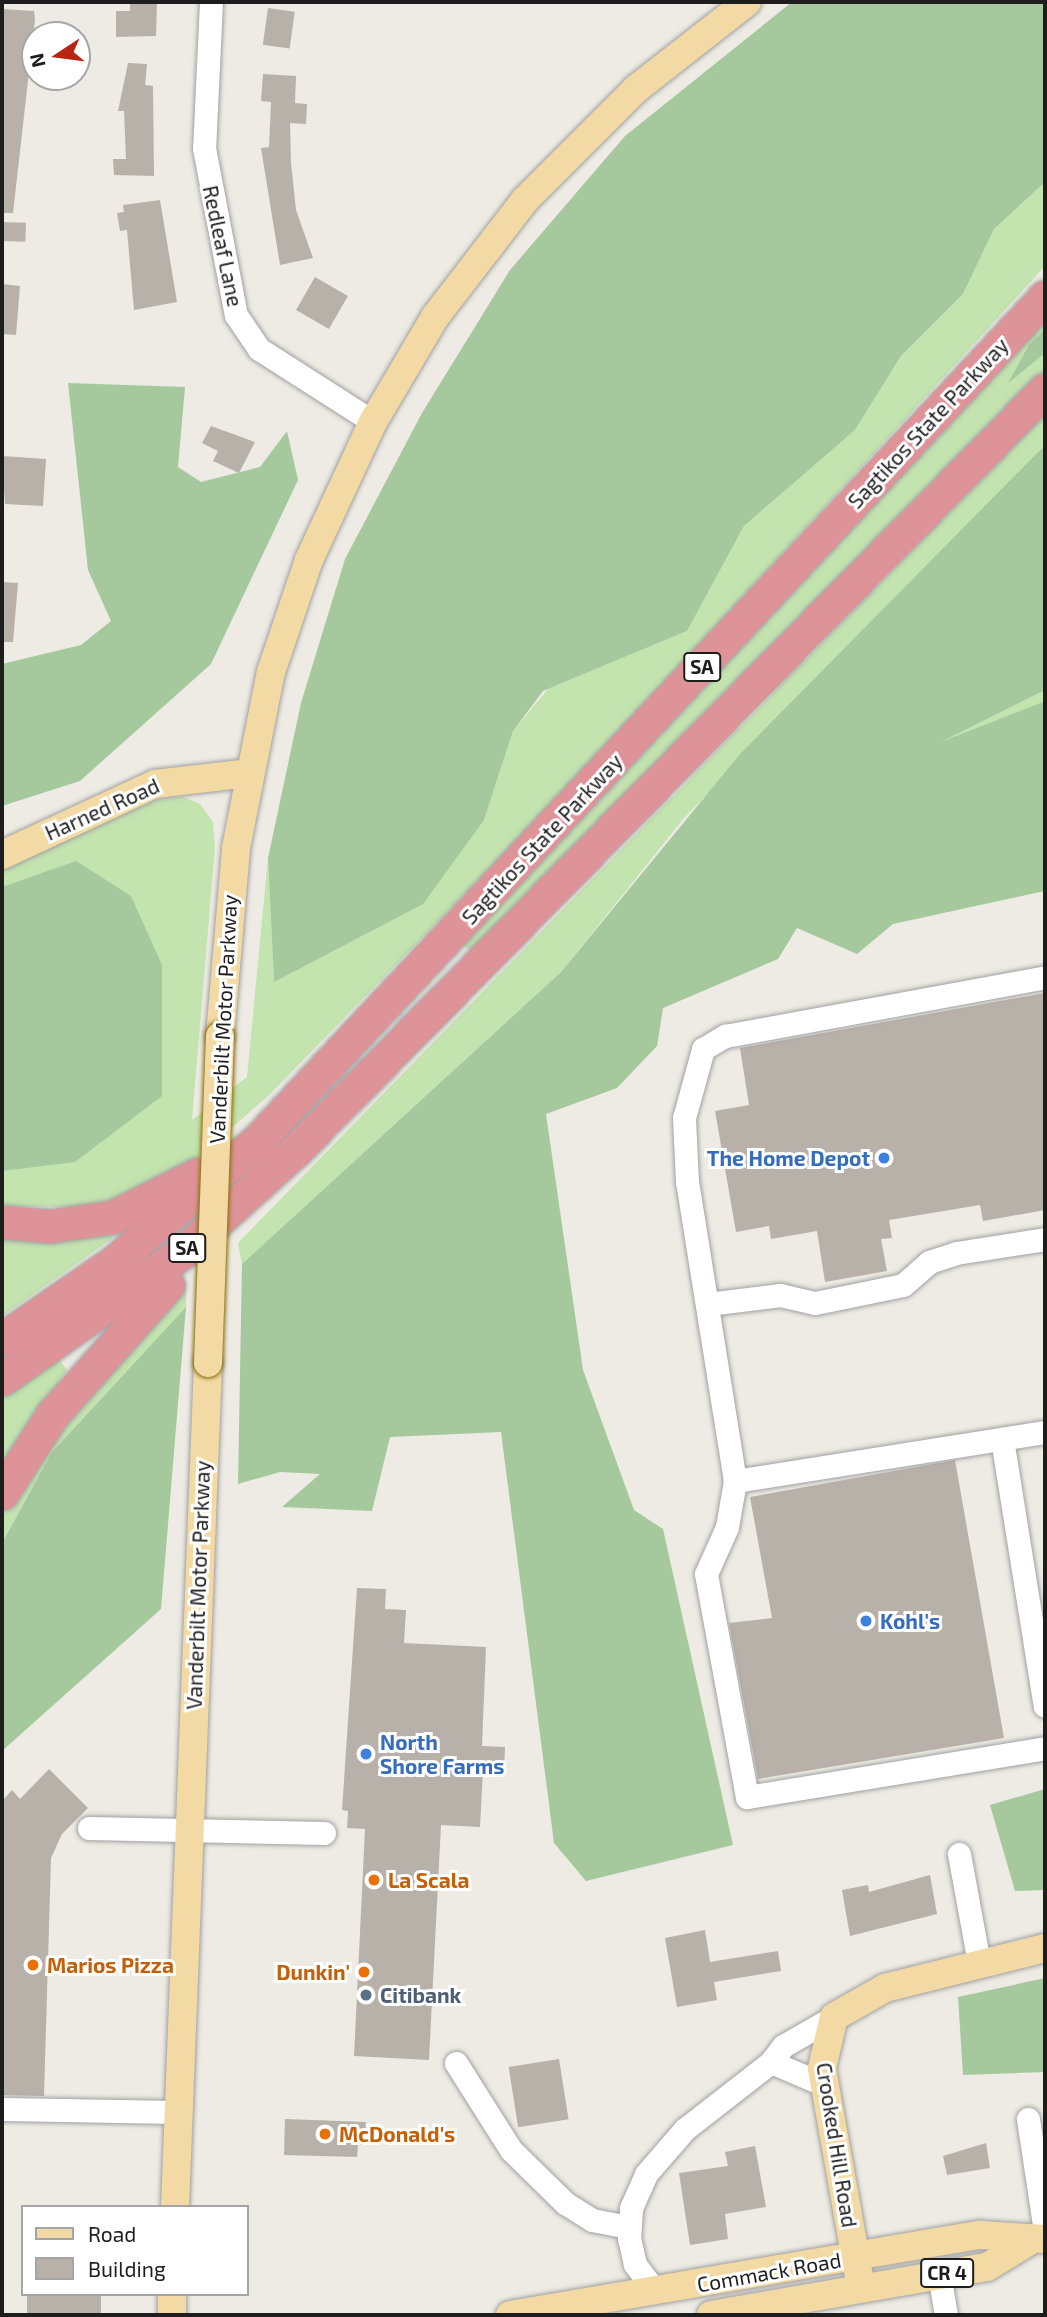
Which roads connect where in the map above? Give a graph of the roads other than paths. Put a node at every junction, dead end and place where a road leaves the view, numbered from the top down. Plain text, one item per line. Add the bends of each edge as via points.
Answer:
1 (211, 2) edge
2 (747, 2) edge
3 (1045, 297) edge
4 (1045, 390) edge
5 (373, 422) junction
6 (248, 773) junction
7 (2, 855) edge
8 (1045, 977) edge
9 (353, 1093) junction
10 (259, 1139) junction
11 (2, 1222) edge
12 (1045, 1239) edge
13 (708, 1304) junction
14 (2, 1339) edge
15 (2, 1380) edge
16 (1045, 1432) edge
17 (1002, 1439) junction
18 (735, 1481) junction
19 (2, 1493) edge
20 (1045, 1706) edge
21 (1045, 1748) edge
22 (89, 1828) dead end
23 (188, 1830) junction
24 (324, 1833) dead end
25 (959, 1854) dead end
26 (1045, 1948) edge
27 (979, 1963) junction
28 (834, 2017) junction
29 (771, 2062) junction
30 (456, 2063) dead end
31 (825, 2085) junction
32 (2, 2109) edge
33 (178, 2112) junction
34 (1028, 2119) dead end
35 (175, 2205) edge
36 (628, 2227) junction
37 (1040, 2237) edge
38 (855, 2257) junction
39 (939, 2274) junction
40 (861, 2288) junction
41 (655, 2291) junction
42 (172, 2296) edge
43 (172, 2315) edge
44 (510, 2315) edge
45 (710, 2315) edge
46 (946, 2315) edge

1 - 5 street, Redleaf Lane via 204,148 236,316 259,349
2 - 5 main road, Vanderbilt Motor Parkway via 636,89 525,200 435,317
3 - 10 highway, Sagtikos State Parkway / SA
4 - 9 highway, Sagtikos State Parkway / SA
5 - 6 main road, Vanderbilt Motor Parkway via 295,596
6 - 7 main road, Harned Road via 155,784
6 - 23 main road, Vanderbilt Motor Parkway, bridge via 220,1036
8 - 13 street via 725,1036 703,1049 684,1118 687,1182
9 - 15 highway, Sagtikos State Parkway / SA via 184,1251
9 - 19 highway via 292,1175 161,1292 88,1370
10 - 11 highway via 134,1211 70,1225
10 - 14 highway, Sagtikos State Parkway / SA via 113,1263
12 - 13 street via 956,1253 929,1262 903,1285 815,1303 780,1295
13 - 18 street
16 - 17 street
17 - 18 street
17 - 20 street
18 - 21 street via 727,1527 706,1574 747,1797
22 - 23 street
23 - 24 street
23 - 33 main road, Vanderbilt Motor Parkway
25 - 27 street
26 - 27 main road
27 - 28 main road via 870,1993
28 - 29 street via 788,2042
28 - 31 main road, Crooked Hill Road via 822,2055
29 - 31 street
29 - 36 street via 709,2107 663,2152 641,2185
30 - 36 street via 511,2150 565,2203 592,2220
31 - 38 main road, Crooked Hill Road
32 - 33 street
33 - 35 main road, Vanderbilt Motor Parkway
34 - 37 street
36 - 41 street via 635,2264
37 - 38 main road, Commack Road / CR 4 via 980,2235
37 - 39 main road, Commack Road / CR 4 via 987,2267
38 - 40 main road, Crooked Hill Road
38 - 41 main road, Commack Road / CR 4
39 - 40 main road, Commack Road / CR 4
39 - 46 street
40 - 45 main road, Commack Road / CR 4
41 - 44 main road, Commack Road / CR 4
42 - 43 main road

